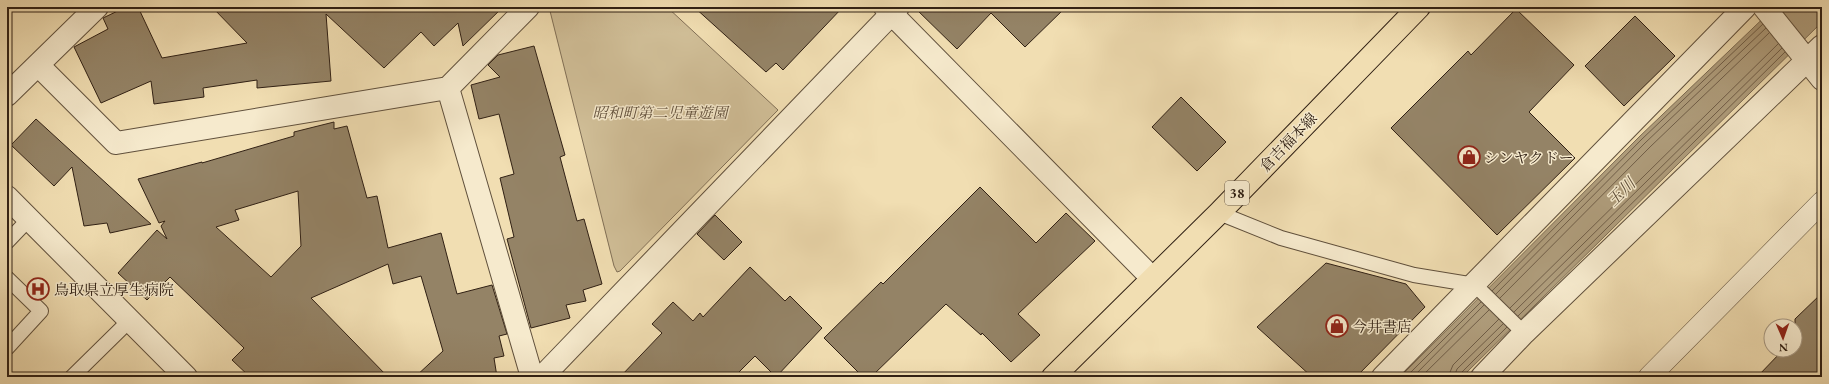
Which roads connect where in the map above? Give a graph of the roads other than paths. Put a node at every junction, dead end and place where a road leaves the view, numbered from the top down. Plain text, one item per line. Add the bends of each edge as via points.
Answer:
1 (96, 7) edge
2 (528, 7) edge
3 (1419, 7) edge
4 (1745, 7) edge
5 (1764, 7) edge
6 (892, 9) edge
7 (1815, 53) edge
8 (38, 65) junction
9 (1822, 79) edge
10 (448, 88) junction
11 (7, 95) edge
12 (7, 197) edge
13 (1822, 202) edge
14 (1219, 213) junction
15 (29, 219) junction
16 (7, 242) edge
17 (7, 278) edge
18 (1152, 278) junction
19 (1475, 285) junction
20 (130, 320) junction
21 (1524, 333) junction
22 (7, 348) edge
23 (72, 377) edge
24 (186, 377) edge
25 (532, 377) edge
26 (542, 377) edge
27 (1053, 377) edge
28 (1383, 377) edge
29 (1482, 377) edge
30 (1649, 377) edge

1 - 8 street
2 - 10 street
3 - 14 main road, 倉吉福本線 / 38
4 - 19 street
5 - 7 street
6 - 18 street
6 - 26 street
7 - 9 street
7 - 21 street
8 - 10 street via 116,143
8 - 11 street
10 - 25 street
12 - 15 street
13 - 30 street
14 - 18 main road, 倉吉福本線 / 38
14 - 19 lane via 1281,238 1414,275
15 - 16 lane
15 - 20 street
17 - 22 lane via 41,311
18 - 27 main road, 倉吉福本線 / 38
19 - 21 lane
19 - 28 street
20 - 23 lane
20 - 24 street
21 - 29 street

